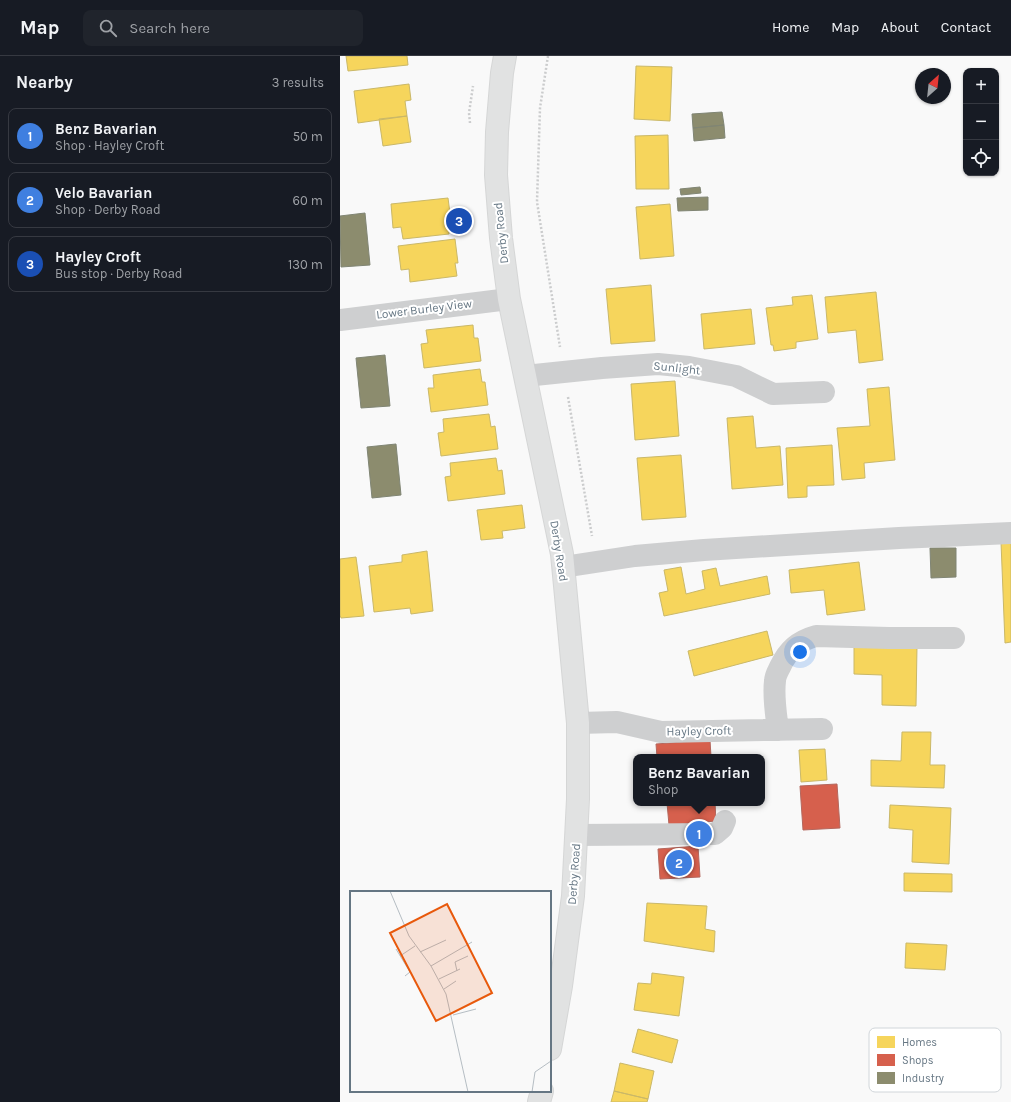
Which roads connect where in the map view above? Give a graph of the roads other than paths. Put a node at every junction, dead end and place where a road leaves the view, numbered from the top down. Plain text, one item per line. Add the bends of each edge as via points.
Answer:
1 (505, 56) edge
2 (509, 299) junction
3 (340, 320) edge
4 (525, 376) junction
5 (824, 392) dead end
6 (1011, 533) edge
7 (563, 567) junction
8 (954, 638) dead end
9 (578, 723) junction
10 (778, 730) junction
11 (822, 730) dead end
12 (725, 821) dead end
13 (576, 835) junction
14 (551, 1043) edge
15 (542, 1092) edge
16 (539, 1102) edge

1 - 2 highway, Derby Road via 497,132 496,176
2 - 3 street, Lower Burley View
2 - 4 highway, Derby Road
4 - 5 street, Sunlight via 658,364 736,376 773,394
4 - 7 highway, Derby Road
6 - 7 street via 704,550 635,556
7 - 9 highway, Derby Road
8 - 10 street via 816,636 799,642 782,661 775,679
9 - 10 street, Hayley Croft via 617,722 661,732
9 - 13 highway, Derby Road
10 - 11 street, Hayley Croft
12 - 13 street via 715,834
13 - 14 highway, Derby Road via 573,896
15 - 16 highway

